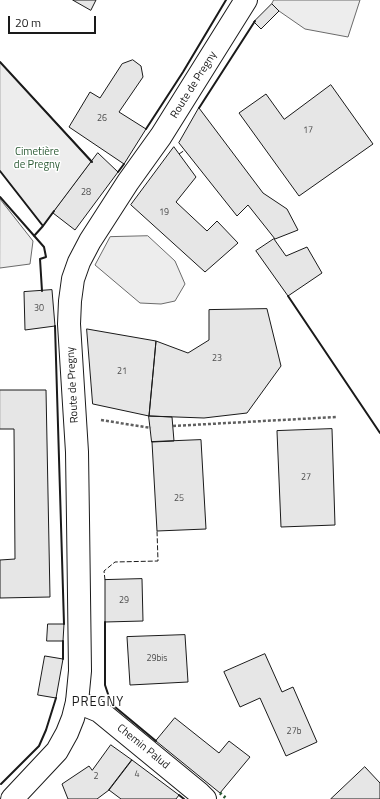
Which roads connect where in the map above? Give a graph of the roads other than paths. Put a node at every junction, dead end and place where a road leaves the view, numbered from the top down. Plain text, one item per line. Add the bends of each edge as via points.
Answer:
1 (246, 0) edge
2 (77, 702) junction
3 (12, 799) edge
4 (205, 799) edge

1 - 2 street, Route de Pregny via 161,136 90,241 73,279 69,324 78,512 80,671
2 - 3 street, Route de Pregny via 67,733 57,751
2 - 4 street, Chemin Palud via 100,711

